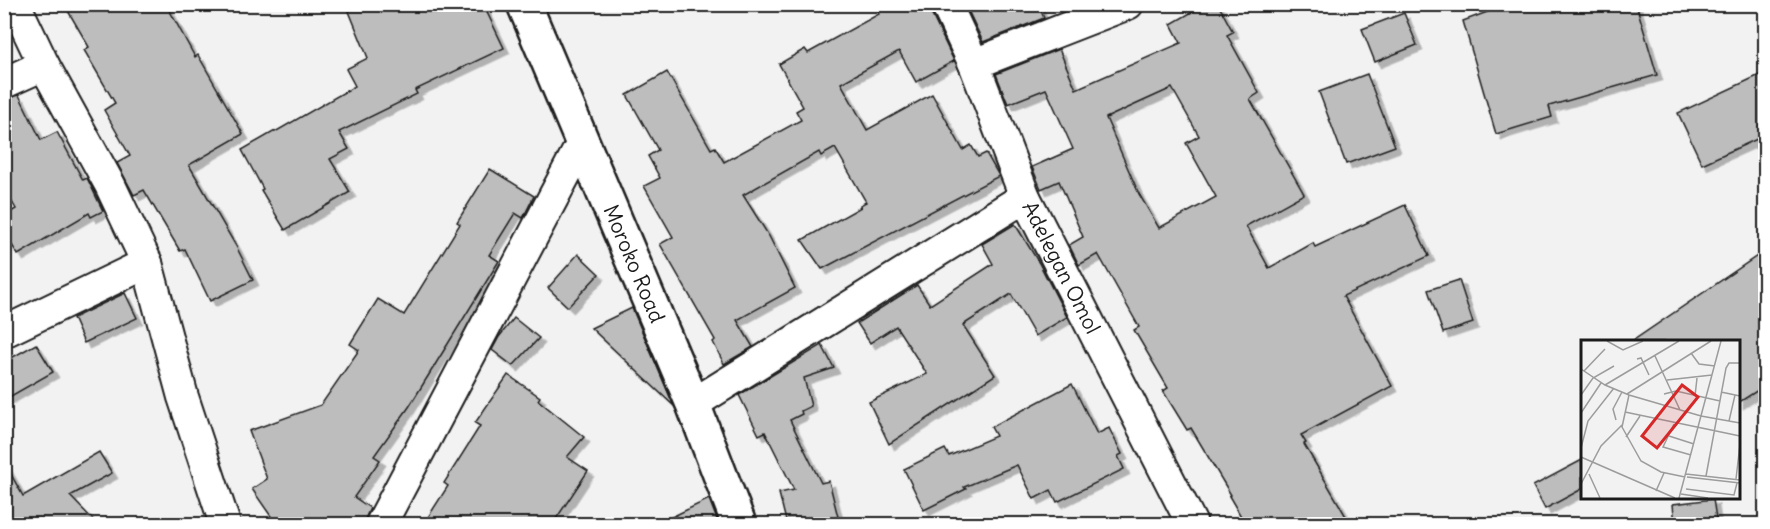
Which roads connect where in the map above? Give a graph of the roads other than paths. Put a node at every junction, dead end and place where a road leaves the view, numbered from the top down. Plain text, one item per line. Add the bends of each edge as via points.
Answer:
1 (15, 4) edge
2 (524, 4) edge
3 (946, 4) edge
4 (1128, 4) edge
5 (974, 64) junction
6 (44, 65) junction
7 (4, 83) edge
8 (582, 143) junction
9 (1025, 197) junction
10 (147, 263) junction
11 (4, 332) edge
12 (693, 404) junction
13 (225, 525) edge
14 (381, 525) edge
15 (739, 525) edge
16 (1192, 525) edge

1 - 6 street
2 - 8 street, Moroko Road
3 - 5 street, Adelegan Omol
4 - 5 street
5 - 9 street, Adelegan Omol
6 - 7 street
6 - 10 street via 110,185
8 - 12 street, Moroko Road
8 - 14 street
9 - 12 street
9 - 16 street, Adelegan Omol
10 - 11 street
10 - 13 street via 183,397
12 - 15 street, Moroko Road

